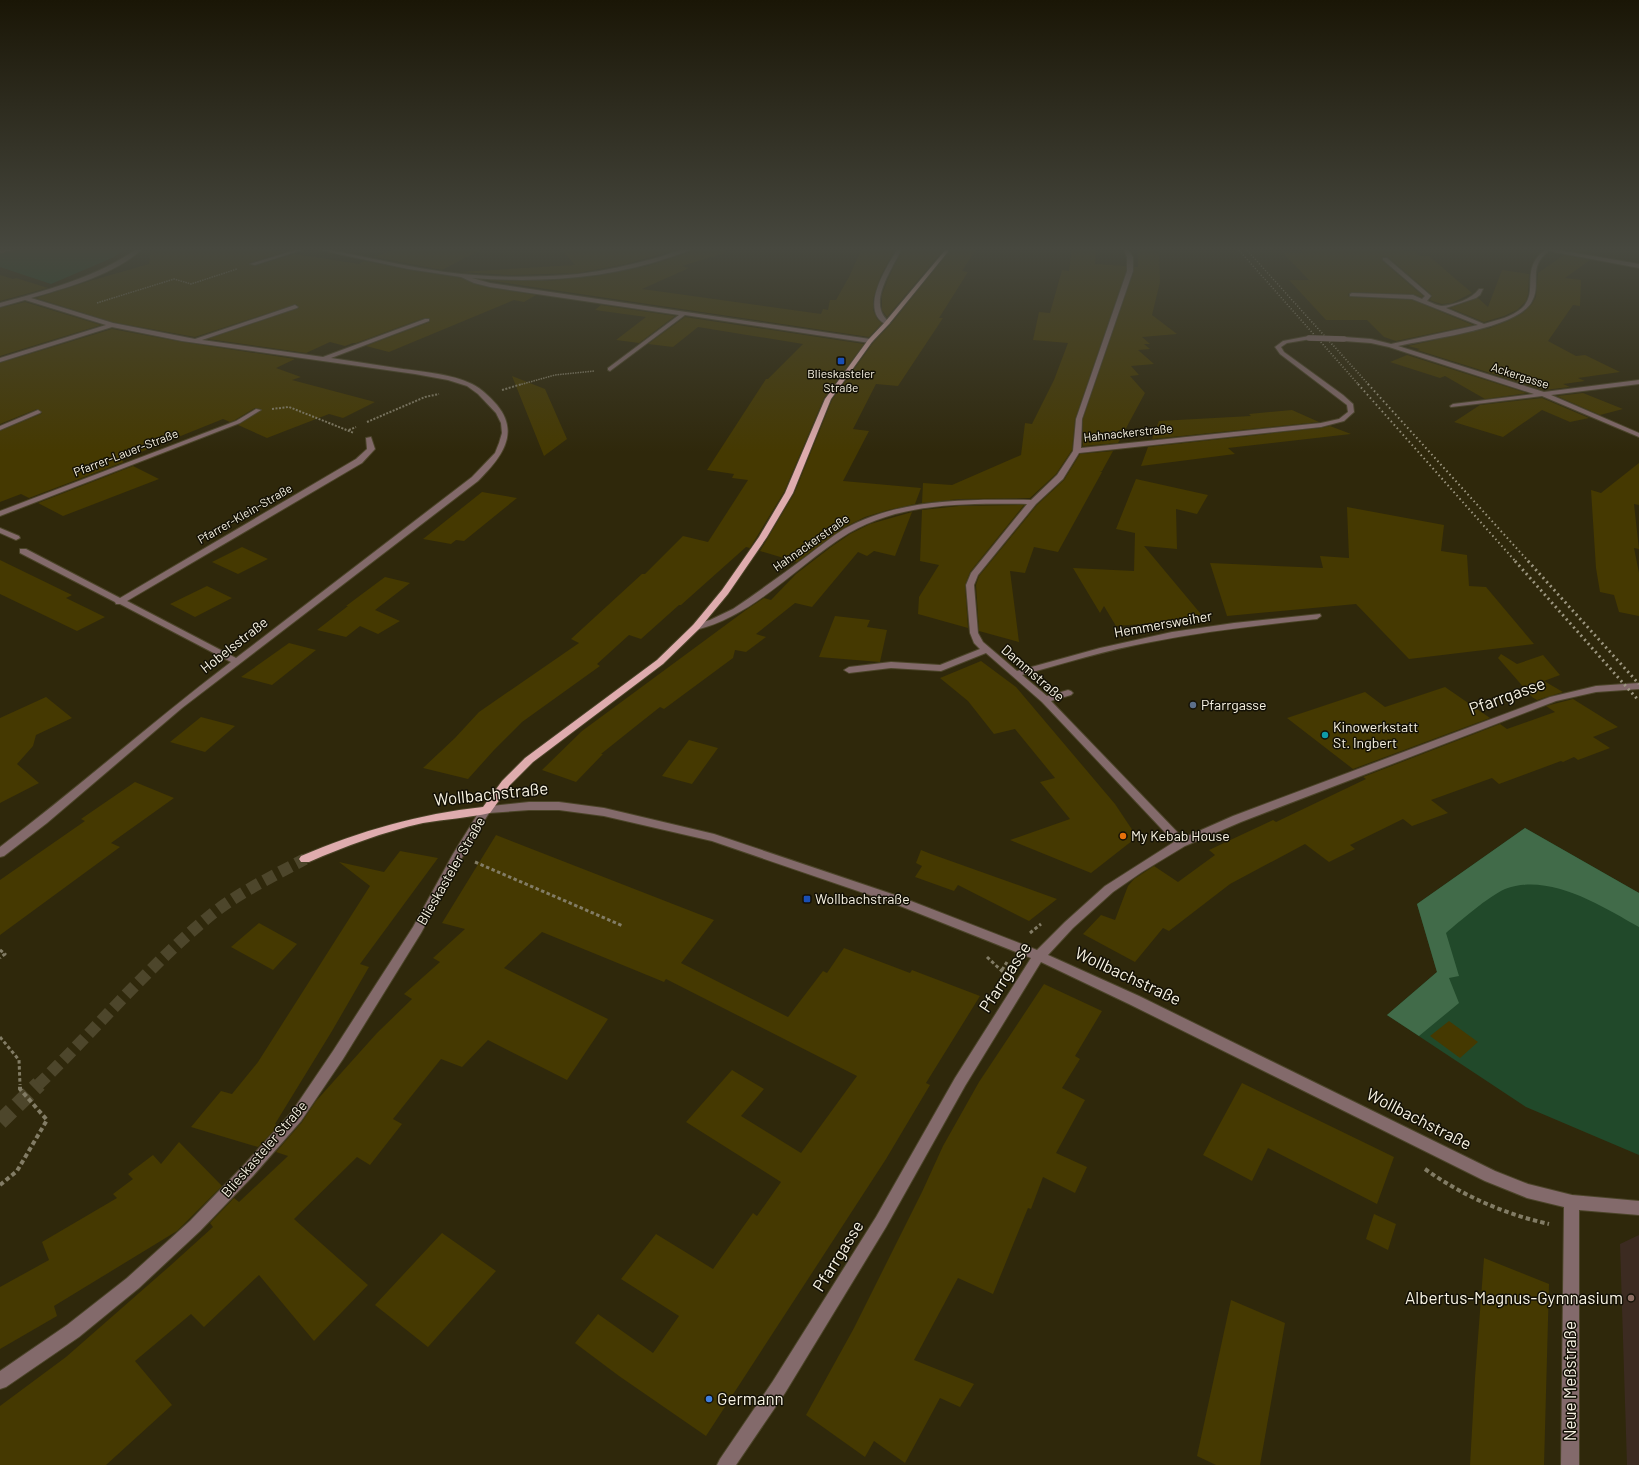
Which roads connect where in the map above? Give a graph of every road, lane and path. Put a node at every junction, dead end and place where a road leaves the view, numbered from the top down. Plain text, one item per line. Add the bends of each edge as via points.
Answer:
1 (81, 316) edge
2 (267, 316) edge
3 (680, 316) edge
4 (692, 316) edge
5 (881, 316) edge
6 (893, 316) edge
7 (1115, 316) edge
8 (1461, 316) edge
9 (1511, 316) edge
10 (427, 320) dead end
11 (888, 323) junction
12 (1483, 325) junction
13 (112, 326) junction
14 (195, 341) junction
15 (870, 341) junction
16 (1391, 346) junction
17 (324, 359) junction
18 (0, 360) edge
19 (610, 370) joint
20 (1639, 382) edge
21 (469, 385) junction
22 (1542, 394) junction
23 (484, 395) junction
24 (1453, 406) dead end
25 (258, 410) joint
26 (38, 412) dead end
27 (0, 428) edge
28 (1639, 429) edge
29 (349, 430) junction
30 (1629, 431) junction
31 (1639, 435) edge
32 (369, 438) joint
33 (1076, 451) junction
34 (1033, 502) junction
35 (0, 514) edge
36 (0, 530) edge
37 (16, 538) dead end
38 (23, 551) dead end
39 (119, 602) junction
40 (1317, 616) dead end
41 (696, 627) junction
42 (986, 650) junction
43 (236, 661) junction
44 (849, 670) dead end
45 (1015, 674) junction
46 (1639, 686) edge
47 (1068, 692) dead end
48 (1045, 700) junction
49 (486, 810) junction
50 (1181, 843) junction
51 (0, 853) edge
52 (459, 854) junction
53 (305, 859) tunnel mouth
54 (623, 926) dead end
55 (0, 950) edge
56 (1039, 956) junction
57 (0, 958) edge
58 (0, 1037) edge
59 (0, 1185) edge
60 (1572, 1202) junction
61 (1639, 1208) edge
62 (0, 1381) edge
63 (726, 1465) edge
64 (1570, 1465) edge

1 - 13 street, Hobelsstraße
2 - 14 street
3 - 19 street
4 - 15 street
5 - 11 street
6 - 11 main road, Blieskasteler Straße
7 - 33 street via 1080,419
8 - 12 street
9 - 12 street
10 - 17 street
11 - 15 main road, Blieskasteler Straße
12 - 16 street
13 - 14 street, Hobelsstraße
13 - 18 street
14 - 17 street, Hobelsstraße
15 - 41 main road, Blieskasteler Straße via 828,399 789,493 763,537 725,592
16 - 22 street, Ackergasse
16 - 33 street, Hahnackerstraße, bridge via 1371,341 1309,338 1285,342 1278,347 1282,353 1350,404 1351,412 1338,422
17 - 21 street, Hobelsstraße via 415,372
19 - 23 path via 555,374
20 - 22 street
21 - 23 street, Hobelsstraße
21 - 29 path via 425,397
22 - 24 street
22 - 30 street, Ackergasse
23 - 43 street, Hobelsstraße via 499,409 505,423 506,435 503,445 490,466
25 - 29 path via 289,407
25 - 35 street, Pfarrer-Lauer-Straße via 238,422
26 - 27 street
28 - 30 street
29 - 32 path
30 - 31 street, Ackergasse
32 - 39 street, Pfarrer-Klein-Straße via 371,449 359,461
33 - 34 street, Hahnackerstraße via 1060,477
34 - 41 street, Hahnackerstraße via 939,506 876,517 847,531 736,611 711,624
34 - 42 street, Dammstraße via 974,575 970,585 974,633
36 - 37 street
38 - 39 street
39 - 43 street
40 - 45 street, Hemmersweiher via 1152,638
41 - 49 main road, Blieskasteler Straße via 660,662 529,760 506,783
42 - 44 street via 942,668 891,665
42 - 45 street, Dammstraße
43 - 51 street, Hobelsstraße
45 - 48 street, Dammstraße
46 - 50 street, Pfarrgasse via 1611,686 1584,690 1553,699 1237,819
47 - 48 street
48 - 50 street, Dammstraße
49 - 52 street, Blieskasteler Straße
49 - 53 main road, Wollbachstraße via 450,814 403,824 364,835
49 - 56 street, Wollbachstraße via 559,806 604,812 674,827 894,899
50 - 56 street, Pfarrgasse via 1109,890 1068,925
52 - 54 path
52 - 62 street, Blieskasteler Straße via 417,930 296,1117 195,1226 133,1283 73,1331
55 - 57 path via 5,954
56 - 60 street, Wollbachstraße via 1225,1044 1490,1176 1527,1191
56 - 63 street, Pfarrgasse via 960,1082 882,1222 780,1387
58 - 59 path via 20,1060 20,1089 47,1120 17,1171
60 - 61 street, Wollbachstraße
60 - 64 street, Neue Meßstraße

